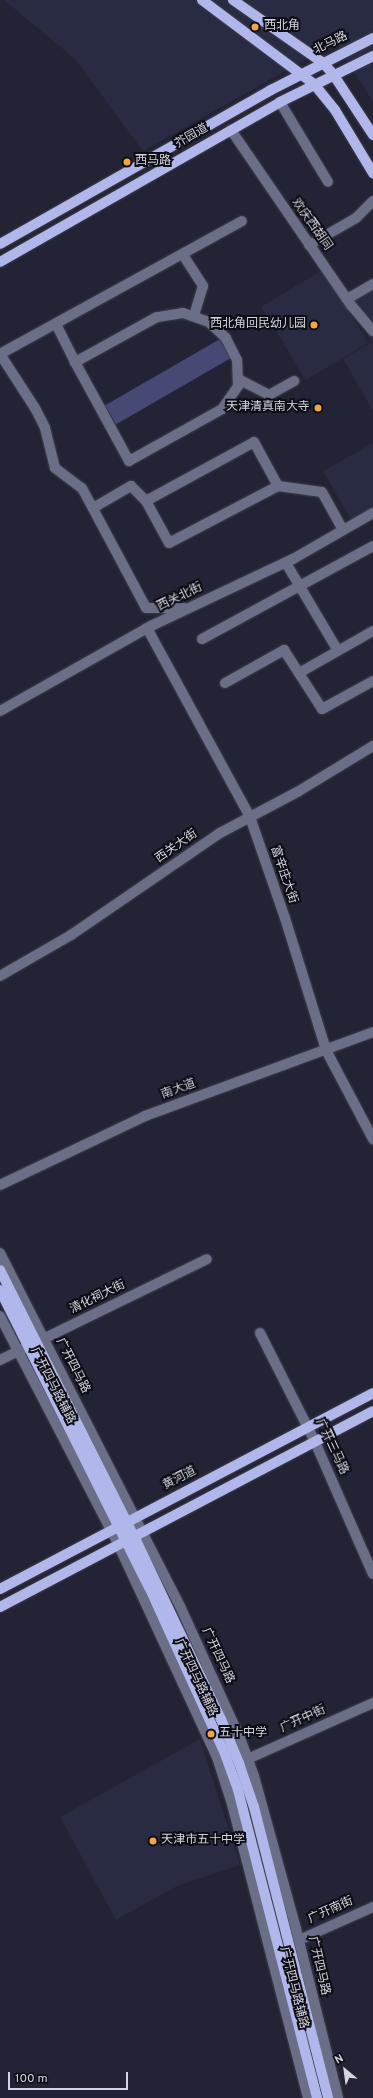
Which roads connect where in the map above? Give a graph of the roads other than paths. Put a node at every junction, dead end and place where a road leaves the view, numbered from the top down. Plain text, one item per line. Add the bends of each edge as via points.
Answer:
1 (202, 0) edge
2 (233, 0) edge
3 (373, 38) edge
4 (373, 56) edge
5 (322, 62) junction
6 (301, 74) junction
7 (334, 74) junction
8 (314, 84) junction
9 (280, 102) junction
10 (231, 130) junction
11 (373, 136) edge
12 (373, 173) edge
13 (328, 182) dead end
14 (373, 201) edge
15 (242, 222) dead end
16 (0, 244) edge
17 (309, 245) junction
18 (183, 254) junction
19 (0, 262) edge
20 (373, 284) edge
21 (347, 299) junction
22 (194, 316) junction
23 (56, 324) junction
24 (373, 331) edge
25 (0, 354) edge
26 (75, 362) junction
27 (238, 379) junction
28 (294, 381) dead end
29 (278, 486) junction
30 (146, 501) junction
31 (93, 508) junction
32 (373, 513) edge
33 (343, 530) junction
34 (373, 546) edge
35 (286, 562) junction
36 (300, 586) junction
37 (186, 608) junction
38 (147, 628) junction
39 (373, 631) edge
40 (202, 639) dead end
41 (338, 651) junction
42 (299, 673) junction
43 (373, 681) edge
44 (225, 683) dead end
45 (0, 711) edge
46 (373, 746) edge
47 (250, 817) junction
48 (0, 976) edge
49 (373, 1032) edge
50 (326, 1050) junction
51 (373, 1139) edge
52 (0, 1185) edge
53 (0, 1253) edge
54 (207, 1259) dead end
55 (0, 1270) edge
56 (0, 1290) edge
57 (0, 1316) edge
58 (260, 1333) dead end
59 (32, 1345) junction
60 (0, 1360) edge
61 (373, 1393) edge
62 (373, 1411) edge
63 (308, 1428) junction
64 (315, 1442) junction
65 (123, 1523) junction
66 (130, 1538) junction
67 (373, 1574) edge
68 (0, 1589) edge
69 (0, 1607) edge
70 (373, 1703) edge
71 (243, 1761) junction
72 (225, 1768) junction
73 (373, 1907) edge
74 (298, 1940) junction
75 (308, 2098) edge
76 (318, 2098) edge
77 (328, 2098) edge
78 (338, 2098) edge

1 - 6 main road
2 - 5 main road
3 - 5 main road, 北马路
4 - 7 main road
5 - 6 main road, 北马路
5 - 7 main road
6 - 8 main road
6 - 16 main road, 芥园道
7 - 8 main road
7 - 11 main road
8 - 9 main road, 芥园道
8 - 12 main road via 335,110
9 - 10 main road, 芥园道
9 - 13 street
10 - 17 street, 欢庆西胡同
10 - 19 main road, 芥园道
14 - 17 street via 356,218
15 - 18 street
17 - 21 street, 欢庆西胡同
18 - 22 street via 202,286
18 - 23 street
20 - 21 street
21 - 24 street, 欢庆西胡同
22 - 26 street via 183,313 157,317
22 - 27 street via 209,322 226,338 237,360
23 - 25 street
23 - 26 street
25 - 31 street via 35,408 44,428 55,468 82,488
26 - 27 street via 129,461 222,409 238,386
27 - 28 street via 269,395
29 - 30 street via 169,543
29 - 30 street via 254,442
29 - 33 street via 322,492
30 - 31 street via 131,486
31 - 37 street via 146,608
32 - 33 street, 西关北街
33 - 35 street, 西关北街
34 - 36 street
35 - 36 street
35 - 37 street, 西关北街
36 - 40 street
36 - 41 street
37 - 38 street, 西关北街
38 - 45 street, 西关北街
38 - 47 street, 富辛庄大街
39 - 41 street
41 - 42 street
42 - 43 street via 322,709
42 - 44 street via 284,650
46 - 47 street, 西关大街
47 - 48 street, 西关大街 via 220,833 71,935
47 - 50 street, 富辛庄大街
49 - 50 street, 南大道
50 - 51 street, 富辛庄大街
50 - 52 street, 南大道 via 145,1116
53 - 59 street, 广开四马路
54 - 59 street, 清化祠大街
55 - 59 main road, 广开四马路
56 - 59 main road, 广开四马路
57 - 59 street, 广开四马路辅路
58 - 63 street, 广开三马路
59 - 60 street, 清化祠大街
59 - 65 main road, 广开四马路
59 - 65 street, 广开四马路辅路
61 - 63 main road, 黄河道
62 - 64 main road
63 - 64 street, 广开三马路
63 - 65 main road, 黄河道
64 - 66 main road
64 - 67 street, 广开三马路
65 - 66 main road, 广开四马路
65 - 66 street, 广开四马路辅路
65 - 68 main road, 黄河道
66 - 69 main road
66 - 71 main road, 广开四马路
66 - 72 main road, 广开四马路 via 195,1685
70 - 71 street, 广开中街
71 - 72 street, 广开中街
71 - 74 street, 广开四马路
71 - 77 main road, 广开四马路
72 - 75 street, 广开四马路辅路
72 - 76 main road, 广开四马路 via 238,1790
73 - 74 street, 广开南街
74 - 78 street, 广开四马路

